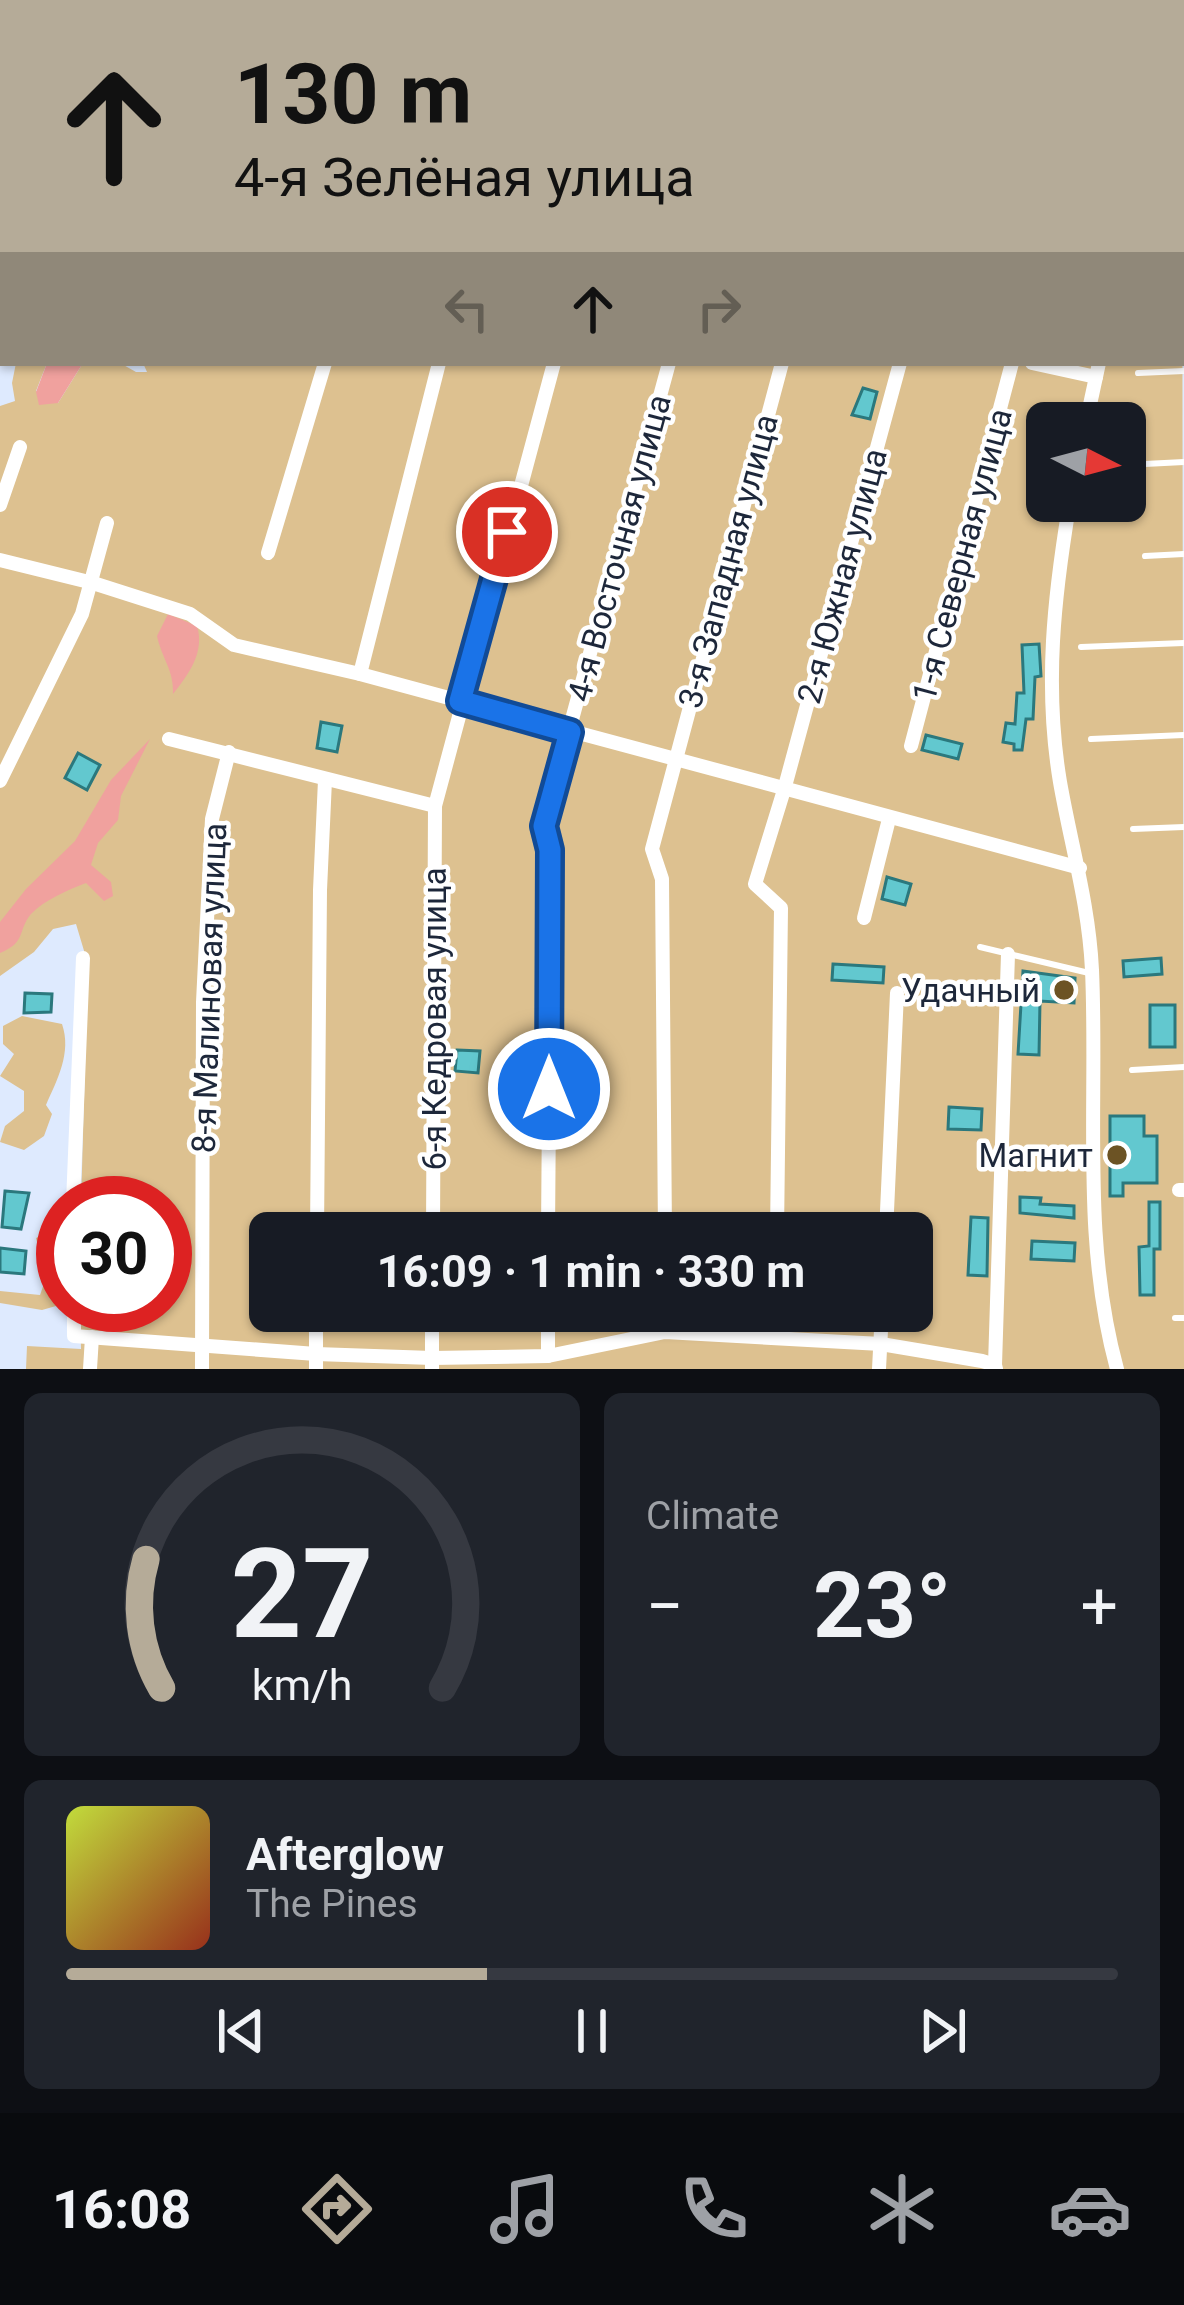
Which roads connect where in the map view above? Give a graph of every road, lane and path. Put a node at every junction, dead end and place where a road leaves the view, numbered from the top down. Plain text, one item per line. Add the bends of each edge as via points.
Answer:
1 (325, 366) edge
2 (438, 366) edge
3 (553, 366) edge
4 (668, 366) edge
5 (781, 366) edge
6 (899, 366) edge
7 (1011, 366) edge
8 (1060, 366) edge
9 (1097, 370) edge
10 (1184, 370) edge
11 (1138, 373) dead end
12 (1090, 402) edge
13 (20, 447) dead end
14 (1184, 462) edge
15 (1146, 465) edge
16 (0, 505) edge
17 (1067, 522) edge
18 (107, 523) dead end
19 (268, 553) dead end
20 (1184, 554) edge
21 (1145, 556) dead end
22 (0, 560) edge
23 (93, 583) junction
24 (1184, 643) edge
25 (1081, 647) dead end
26 (360, 674) junction
27 (460, 701) junction
28 (570, 732) junction
29 (1184, 735) edge
30 (169, 739) dead end
31 (1091, 739) dead end
32 (911, 746) dead end
33 (229, 752) junction
34 (674, 759) junction
35 (326, 780) junction
36 (0, 781) edge
37 (784, 790) junction
38 (435, 806) junction
39 (890, 818) junction
40 (1184, 826) edge
41 (1133, 829) dead end
42 (1080, 868) junction
43 (864, 918) dead end
44 (980, 947) dead end
45 (1008, 954) junction
46 (83, 958) dead end
47 (1093, 974) junction
48 (897, 993) dead end
49 (1184, 1067) edge
50 (1132, 1070) dead end
51 (74, 1176) edge
52 (317, 1212) edge
53 (433, 1212) edge
54 (548, 1212) edge
55 (664, 1212) edge
56 (777, 1212) edge
57 (887, 1212) edge
58 (74, 1332) edge
59 (432, 1332) edge
60 (548, 1332) edge
61 (665, 1332) joint
62 (776, 1332) edge
63 (881, 1332) edge
64 (776, 1336) junction
65 (92, 1337) junction
66 (881, 1344) junction
67 (203, 1345) junction
68 (548, 1356) junction
69 (316, 1362) edge
70 (432, 1364) edge
71 (996, 1367) edge
72 (90, 1369) edge
73 (202, 1369) edge
74 (879, 1369) edge
75 (1117, 1369) edge

1 - 19 street
2 - 26 street
3 - 27 street, 6-я Кедровая улица
4 - 28 street, 4-я Восточная улица
5 - 34 street, 3-я Западная улица
6 - 37 street, 2-я Южная улица
7 - 32 street, 1-я Северная улица
8 - 9 street
9 - 12 street
10 - 11 lane
13 - 16 street
14 - 15 lane
17 - 42 street via 1051,698
18 - 23 street
20 - 21 lane
22 - 23 street
23 - 26 street via 190,614 234,645
23 - 36 street
24 - 25 lane
26 - 27 street
27 - 28 street
27 - 38 street, 6-я Кедровая улица
28 - 34 street
28 - 54 street, 4-я Восточная улица via 544,826
29 - 31 lane
30 - 33 street
33 - 35 street
33 - 67 street, 8-я Малиновая улица via 212,819 203,1002
34 - 37 street
34 - 55 street, 3-я Западная улица via 652,849 662,879
35 - 38 street
35 - 52 street
37 - 39 street
37 - 56 street, 2-я Южная улица via 754,884 781,908
38 - 53 street, 6-я Кедровая улица
39 - 42 street
39 - 43 street
40 - 41 lane
42 - 47 street
44 - 45 lane
45 - 47 lane
45 - 71 street
46 - 51 street
47 - 75 street via 1095,1245
48 - 57 street
49 - 50 lane
58 - 65 street
59 - 70 street
60 - 68 street
61 - 64 street
61 - 68 street
62 - 64 street
63 - 66 street
64 - 66 street
65 - 67 street
65 - 72 street
66 - 71 street
66 - 74 street
67 - 69 street
67 - 73 street, 8-я Малиновая улица
68 - 70 street
69 - 70 street

